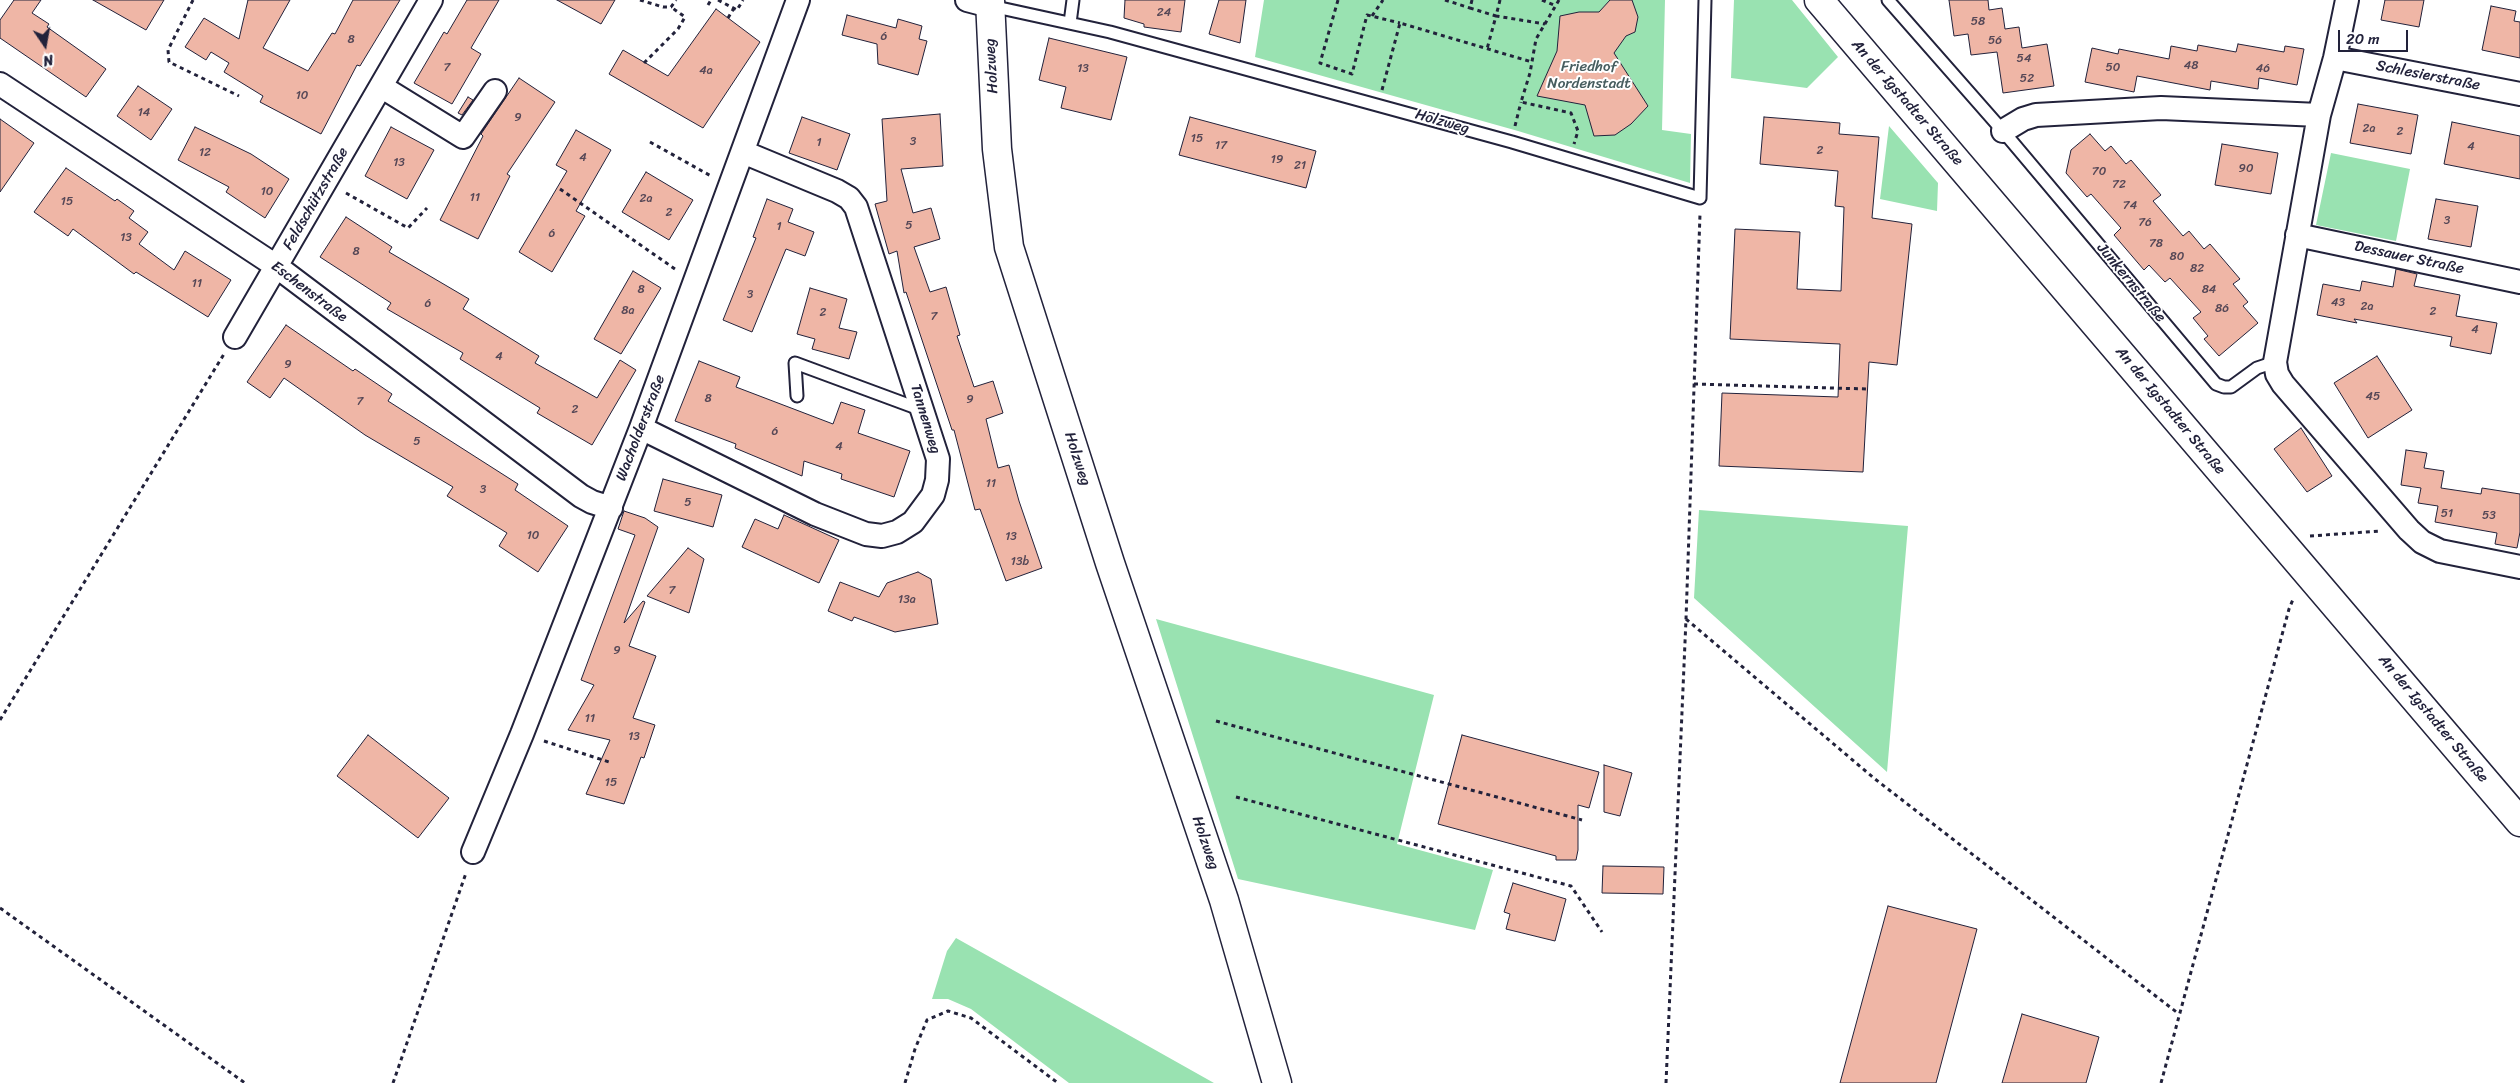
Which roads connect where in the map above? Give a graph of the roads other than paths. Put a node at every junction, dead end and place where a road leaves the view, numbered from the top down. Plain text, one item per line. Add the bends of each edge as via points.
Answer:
1 (431, 0) edge
2 (798, 0) edge
3 (1073, 0) edge
4 (1705, 0) edge
5 (1819, 0) edge
6 (1888, 0) edge
7 (2347, 0) edge
8 (982, 2) edge
9 (1070, 23) junction
10 (2335, 58) junction
11 (0, 84) edge
12 (382, 86) junction
13 (494, 91) dead end
14 (2520, 94) edge
15 (2319, 116) junction
16 (2003, 131) junction
17 (743, 152) junction
18 (2297, 235) junction
19 (276, 266) junction
20 (2520, 282) edge
21 (235, 337) road end
22 (2275, 362) junction
23 (797, 396) dead end
24 (924, 411) junction
25 (641, 428) junction
26 (611, 508) junction
27 (2520, 567) edge
28 (2520, 822) edge
29 (473, 852) road end
30 (1277, 1083) edge

1 - 12 street, Feldschützstraße
2 - 17 street, Wacholderstraße
3 - 9 lane
4 - 9 lane, Holzweg via 1700,198 1378,104
5 - 28 main road, An der Igstadter Straße
6 - 16 lane, Junkernstraße
7 - 10 street
8 - 9 lane, Holzweg
8 - 30 main road, Holzweg via 1009,247 1110,563 1224,900
10 - 14 street, Schlesierstraße
10 - 15 street
11 - 19 street, Eschenstraße
12 - 13 street via 463,137
12 - 19 street, Feldschützstraße
15 - 16 street via 2152,109 2036,114
15 - 18 street
16 - 22 lane, Junkernstraße via 2216,384 2232,387 2256,368
17 - 24 street, Tannenweg via 837,191 856,207
17 - 25 street, Wacholderstraße
18 - 20 street, Dessauer Straße
18 - 22 street
19 - 21 street, Feldschützstraße
19 - 26 street, Eschenstraße via 581,496
22 - 27 street via 2283,384 2422,542 2440,551
23 - 24 lane via 795,363
24 - 25 street, Tannenweg via 938,459 933,495 913,522 897,532 882,536 866,534 815,514
25 - 26 street, Wacholderstraße
26 - 29 street, Wacholderstraße

